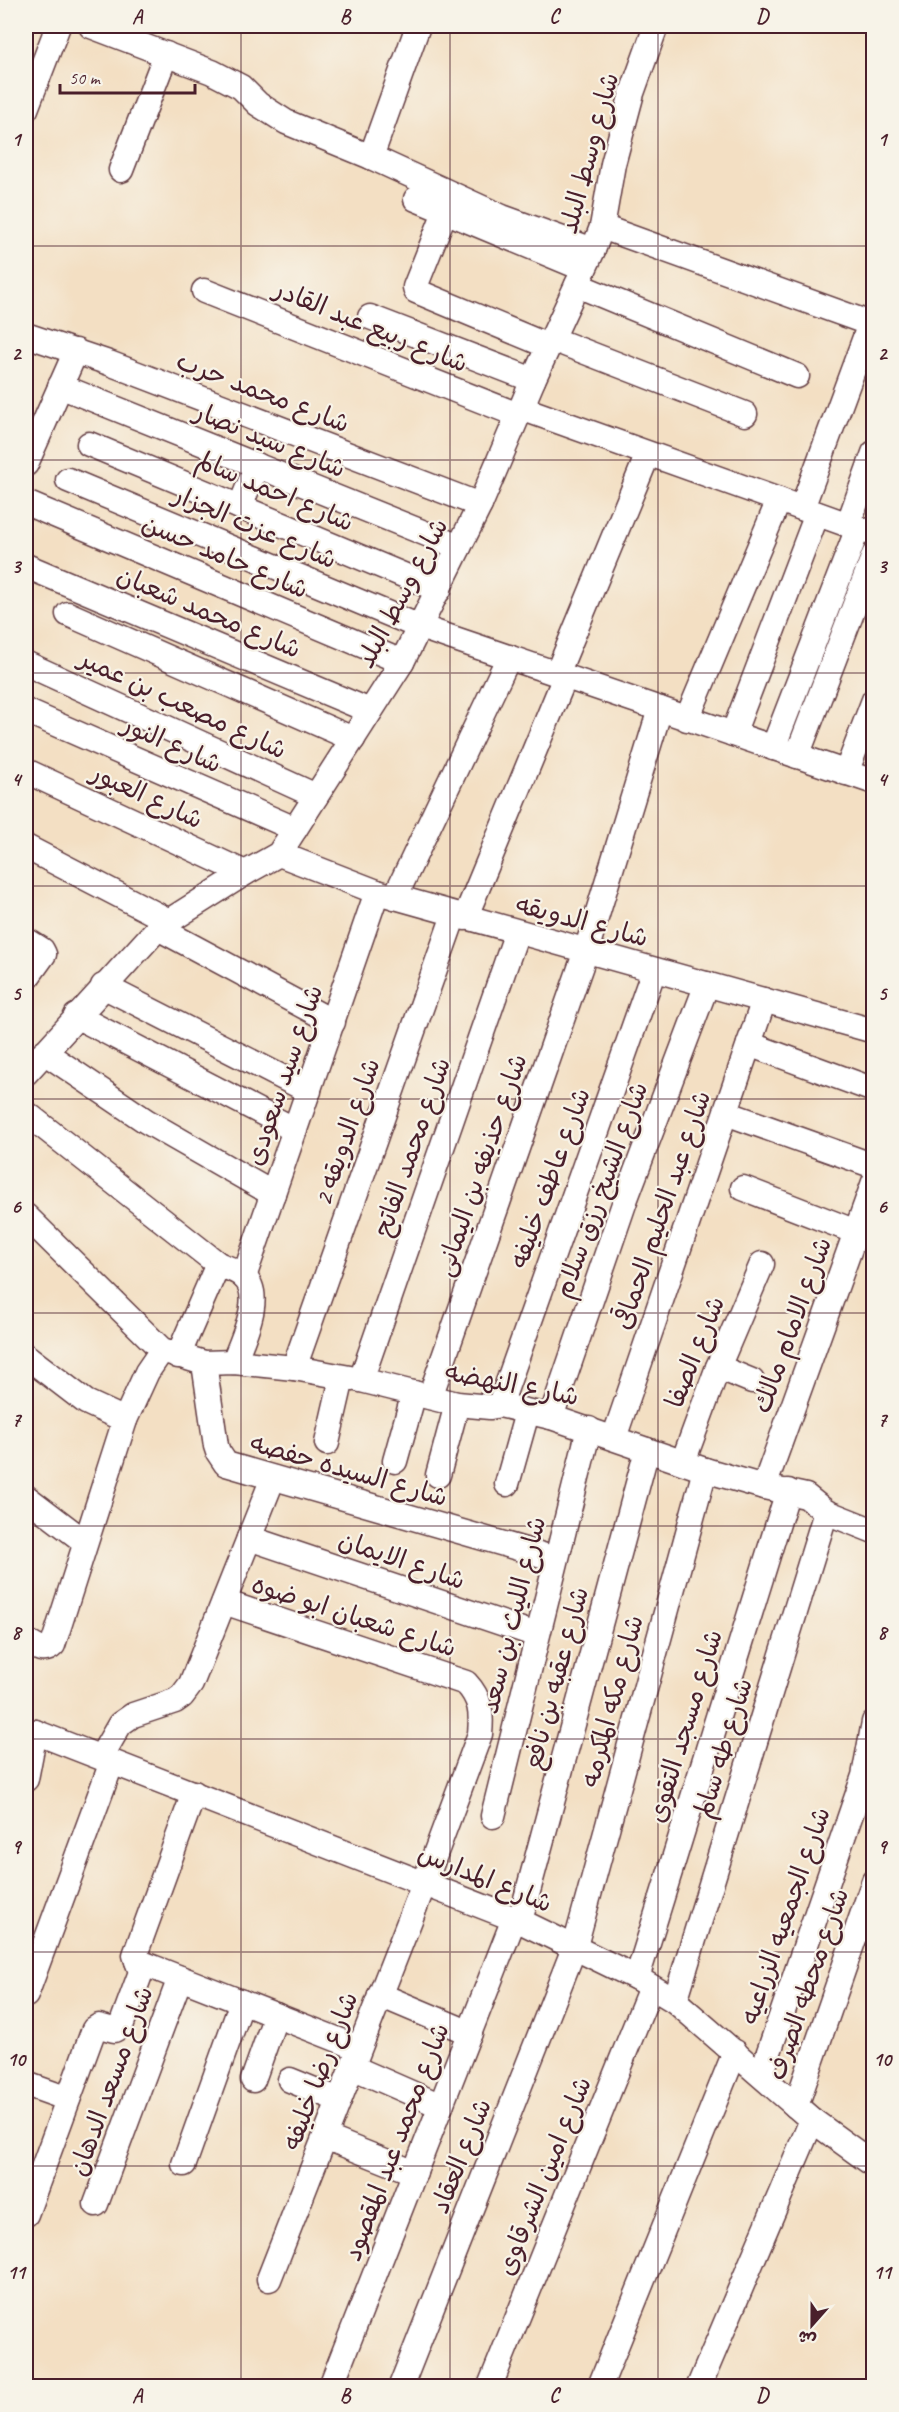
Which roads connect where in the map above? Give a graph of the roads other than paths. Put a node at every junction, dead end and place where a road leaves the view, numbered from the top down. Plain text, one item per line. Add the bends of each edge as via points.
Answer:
1 (58, 26) edge
2 (91, 26) edge
3 (418, 26) edge
4 (656, 26) edge
5 (166, 54) junction
6 (26, 109) edge
7 (371, 157) junction
8 (121, 170) dead end
9 (416, 199) dead end
10 (445, 212) junction
11 (602, 227) junction
12 (584, 268) junction
13 (204, 291) dead end
14 (370, 317) dead end
15 (872, 324) edge
16 (26, 335) edge
17 (550, 343) junction
18 (75, 351) junction
19 (797, 376) dead end
20 (533, 380) junction
21 (60, 386) junction
22 (519, 411) junction
23 (745, 414) dead end
24 (89, 444) dead end
25 (873, 453) edge
26 (648, 454) junction
27 (26, 464) edge
28 (257, 465) junction
29 (68, 480) dead end
30 (778, 500) junction
31 (26, 503) edge
32 (480, 505) junction
33 (240, 507) junction
34 (809, 511) junction
35 (860, 529) edge
36 (459, 547) junction
37 (873, 555) edge
38 (26, 566) edge
39 (439, 590) junction
40 (68, 614) dead end
41 (420, 627) junction
42 (509, 657) junction
43 (402, 662) junction
44 (27, 664) edge
45 (561, 676) junction
46 (873, 700) edge
47 (660, 710) junction
48 (26, 711) edge
49 (370, 711) junction
50 (687, 719) junction
51 (733, 734) junction
52 (353, 739) junction
53 (773, 748) junction
54 (797, 756) junction
55 (26, 771) edge
56 (846, 773) junction
57 (873, 782) edge
58 (316, 796) junction
59 (295, 829) junction
60 (26, 847) edge
61 (279, 854) junction
62 (244, 873) junction
63 (386, 895) junction
64 (460, 916) junction
65 (164, 925) junction
66 (516, 932) junction
67 (26, 940) edge
68 (586, 951) junction
69 (654, 970) junction
70 (26, 979) edge
71 (707, 984) junction
72 (103, 986) junction
73 (764, 1000) junction
74 (76, 1016) junction
75 (333, 1022) junction
76 (873, 1031) edge
77 (749, 1044) junction
78 (44, 1052) junction
79 (26, 1073) edge
80 (873, 1090) edge
81 (309, 1091) junction
82 (26, 1113) edge
83 (726, 1113) junction
84 (295, 1130) junction
85 (873, 1166) edge
86 (873, 1182) edge
87 (743, 1188) dead end
88 (273, 1194) junction
89 (26, 1216) edge
90 (856, 1232) junction
91 (219, 1264) junction
92 (762, 1264) dead end
93 (244, 1277) junction
94 (170, 1353) junction
95 (26, 1356) edge
96 (234, 1362) junction
97 (204, 1363) junction
98 (718, 1367) junction
99 (294, 1368) junction
100 (351, 1379) junction
101 (752, 1381) dead end
102 (422, 1395) junction
103 (457, 1404) junction
104 (500, 1405) junction
105 (527, 1413) junction
106 (551, 1417) junction
107 (125, 1420) junction
108 (589, 1429) junction
109 (614, 1438) junction
110 (327, 1443) dead end
111 (647, 1450) junction
112 (395, 1461) dead end
113 (694, 1466) junction
114 (438, 1474) dead end
115 (273, 1478) junction
116 (507, 1484) dead end
117 (764, 1487) junction
118 (788, 1491) junction
119 (26, 1497) edge
120 (826, 1512) junction
121 (873, 1531) edge
122 (249, 1538) junction
123 (85, 1542) junction
124 (556, 1559) junction
125 (224, 1602) junction
126 (537, 1635) junction
127 (26, 1641) edge
128 (466, 1683) joint
129 (873, 1722) edge
130 (30, 1732) edge
131 (106, 1760) junction
132 (26, 1779) edge
133 (194, 1793) junction
134 (493, 1816) dead end
135 (873, 1881) edge
136 (424, 1884) junction
137 (517, 1920) junction
138 (575, 1946) junction
139 (136, 1961) junction
140 (180, 1978) junction
141 (644, 1982) junction
142 (26, 1995) edge
143 (380, 1995) junction
144 (675, 2001) junction
145 (242, 2002) junction
146 (276, 2015) junction
147 (470, 2033) junction
148 (735, 2052) junction
149 (356, 2058) junction
150 (761, 2075) junction
151 (252, 2080) dead end
152 (290, 2080) dead end
153 (26, 2084) edge
154 (68, 2099) junction
155 (339, 2100) junction
156 (441, 2106) junction
157 (804, 2113) junction
158 (325, 2137) junction
159 (872, 2159) edge
160 (184, 2164) dead end
161 (415, 2174) junction
162 (96, 2204) dead end
163 (26, 2214) edge
164 (269, 2279) dead end
165 (331, 2386) edge
166 (401, 2386) edge
167 (490, 2386) edge
168 (600, 2386) edge
169 (699, 2386) edge

1 - 6 street
2 - 5 street
3 - 7 street
4 - 11 street, شارع وسط البلد via 632,93 613,164
5 - 7 street via 241,87 286,122
5 - 8 street
7 - 12 street via 502,217
9 - 10 street
10 - 12 street
10 - 17 street via 415,287 417,292
11 - 12 street, شارع وسط البلد
11 - 15 street
12 - 17 street, شارع وسط البلد
12 - 19 street
13 - 22 street, شارع ربيع عبد القادر
14 - 20 street
15 - 34 street
16 - 18 street, شارع محمد حرب
17 - 20 street, شارع وسط البلد
17 - 23 street
18 - 21 street
18 - 32 street, شارع محمد حرب
20 - 22 street, شارع وسط البلد
21 - 27 street
21 - 28 street, شارع سيد نصار
22 - 26 street, شارع ربيع عبد القادر
22 - 32 street, شارع وسط البلد
24 - 33 street, شارع احمد سالم
25 - 35 street
26 - 30 street, شارع ربيع عبد القادر
26 - 45 street, شارع الدويقه 2
28 - 33 street
28 - 36 street, شارع سيد نصار
29 - 41 street, شارع عزت الجزار
30 - 34 street, شارع ربيع عبد القادر
30 - 50 street
31 - 43 street, شارع حامد حسن
32 - 36 street, شارع وسط البلد
33 - 39 street, شارع احمد سالم
34 - 35 street, شارع ربيع عبد القادر
34 - 51 street
35 - 53 street
36 - 39 street, شارع وسط البلد
37 - 54 street
38 - 49 street, شارع محمد شعبان
39 - 41 street, شارع وسط البلد
40 - 52 street
41 - 42 street, شارع عزت الجزار
41 - 43 street, شارع وسط البلد
42 - 45 street, شارع عزت الجزار
42 - 63 street, شارع سيد سعودى
43 - 49 street, شارع وسط البلد
44 - 58 street, شارع مصعب بن عمير
45 - 47 street, شارع عزت الجزار
45 - 64 street, شارع الدويقه 2
46 - 56 street
47 - 50 street, شارع عزت الجزار
47 - 68 street, شارع حذيفه بن اليمانى
48 - 59 street, شارع النور
49 - 52 street, شارع وسط البلد
50 - 51 street, شارع عزت الجزار
51 - 53 street, شارع عزت الجزار
52 - 58 street, شارع وسط البلد
53 - 54 street, شارع عزت الجزار
54 - 56 street, شارع عزت الجزار
55 - 62 street, شارع العبور
56 - 57 street, شارع عزت الجزار
58 - 59 street, شارع وسط البلد
59 - 61 street, شارع وسط البلد
60 - 65 street
61 - 62 street, شارع وسط البلد
61 - 63 street, شارع الدويقه
62 - 65 street, شارع وسط البلد
63 - 64 street, شارع الدويقه
63 - 75 street, شارع سيد سعودى
64 - 66 street, شارع الدويقه
64 - 99 street, شارع الدويقه 2
65 - 72 street, شارع وسط البلد
65 - 75 street
66 - 68 street, شارع الدويقه
66 - 100 street, شارع محمد الفاتح
67 - 70 street via 45,954
68 - 69 street, شارع الدويقه
68 - 102 street, شارع حذيفه بن اليمانى
69 - 71 street, شارع الدويقه
69 - 104 street, شارع عاطف خليفه
71 - 73 street, شارع الدويقه
71 - 106 street, شارع الشيخ رزق سلام via 626,1198
72 - 74 street, شارع وسط البلد
72 - 81 street
73 - 76 street, شارع الدويقه
73 - 77 street, شارع عبد الحليم الحماقى
74 - 78 street, شارع وسط البلد
74 - 84 street
75 - 81 street, شارع سيد سعودى
77 - 80 street
77 - 83 street, شارع عبد الحليم الحماقى
78 - 79 street, شارع وسط البلد
78 - 88 street via 146,1121
81 - 84 street, شارع سيد سعودى
82 - 91 street
83 - 85 street
83 - 109 street, شارع عبد الحليم الحماقى
84 - 88 street, شارع سيد سعودى
86 - 90 street, شارع الامام مالك
87 - 90 street
88 - 93 street, شارع سيد سعودى
89 - 94 street
90 - 117 street, شارع الامام مالك
91 - 93 street
91 - 94 street
92 - 98 street, شارع الصفا
93 - 96 street via 254,1300
94 - 97 street, شارع النهضه
94 - 107 street via 147,1372
95 - 107 street via 86,1402
96 - 97 street, شارع النهضه
96 - 99 street, شارع النهضه
97 - 115 street, شارع السيده حفصه via 218,1452 232,1467
98 - 101 street
98 - 113 street, شارع الصفا
99 - 100 street, شارع النهضه
100 - 102 street, شارع النهضه
100 - 110 street, شارع محمد الفاتح
102 - 103 street, شارع النهضه
102 - 112 street, شارع حذيفه بن اليمانى
103 - 104 street, شارع النهضه
103 - 114 street
104 - 105 street, شارع النهضه
105 - 106 street, شارع النهضه
105 - 116 street
106 - 108 street, شارع النهضه
107 - 123 street
108 - 109 street, شارع النهضه
108 - 124 street, شارع الليث بن سعد
109 - 111 street, شارع النهضه
111 - 113 street, شارع النهضه
111 - 137 street, شارع عقبه بن نافع
113 - 117 street, شارع النهضه
113 - 138 street, شارع مكه المكرمه
115 - 122 street
115 - 124 street, شارع السيده حفصه
117 - 118 street, شارع النهضه
118 - 120 street, شارع النهضه via 806,1496
118 - 141 street, شارع مسجد التقوى
119 - 123 street
120 - 121 street, شارع النهضه
120 - 144 street, شارع طه سالم
122 - 125 street
122 - 126 street, شارع الايمان
123 - 127 street via 53,1645 44,1650
124 - 126 street, شارع الليث بن سعد
125 - 128 street, شارع شعبان ابو ضوه
125 - 131 street via 191,1684 175,1701 133,1715 120,1724
126 - 134 street, شارع الليث بن سعد
128 - 136 street, شارع رضا خليفه via 480,1704 480,1734
129 - 150 street, شارع الجمعيه الزراعيه via 864,1776
130 - 131 street, شارع المدارس
130 - 132 street
131 - 133 street, شارع المدارس
131 - 142 street
133 - 136 street, شارع المدارس
133 - 139 street
135 - 157 street, شارع محطه الصرف
136 - 137 street, شارع المدارس
136 - 143 street, شارع رضا خليفه
137 - 138 street, شارع المدارس
137 - 147 street, شارع محمد عبد المقصود
138 - 141 street, شارع المدارس
138 - 166 street, شارع العقاد
139 - 140 street
139 - 154 street via 141,1972 121,2026 114,2030 94,2028
140 - 145 street
140 - 162 street, شارع مسعد الدهان
141 - 144 street, شارع المدارس
141 - 167 street, شارع امين الشرقاوى
143 - 147 street
143 - 149 street, شارع رضا خليفه
144 - 148 street, شارع المدارس
145 - 146 street
145 - 160 street
146 - 149 street
146 - 151 street
147 - 156 street, شارع محمد عبد المقصود
148 - 150 street, شارع المدارس
148 - 168 street
149 - 155 street, شارع رضا خليفه
149 - 156 street
150 - 157 street, شارع المدارس
152 - 155 street
153 - 154 street
154 - 163 street
155 - 158 street, شارع رضا خليفه
156 - 161 street, شارع محمد عبد المقصود
157 - 159 street, شارع المدارس
157 - 169 street, شارع محطه الصرف
158 - 161 street
158 - 164 street, شارع رضا خليفه
161 - 165 street, شارع محمد عبد المقصود

